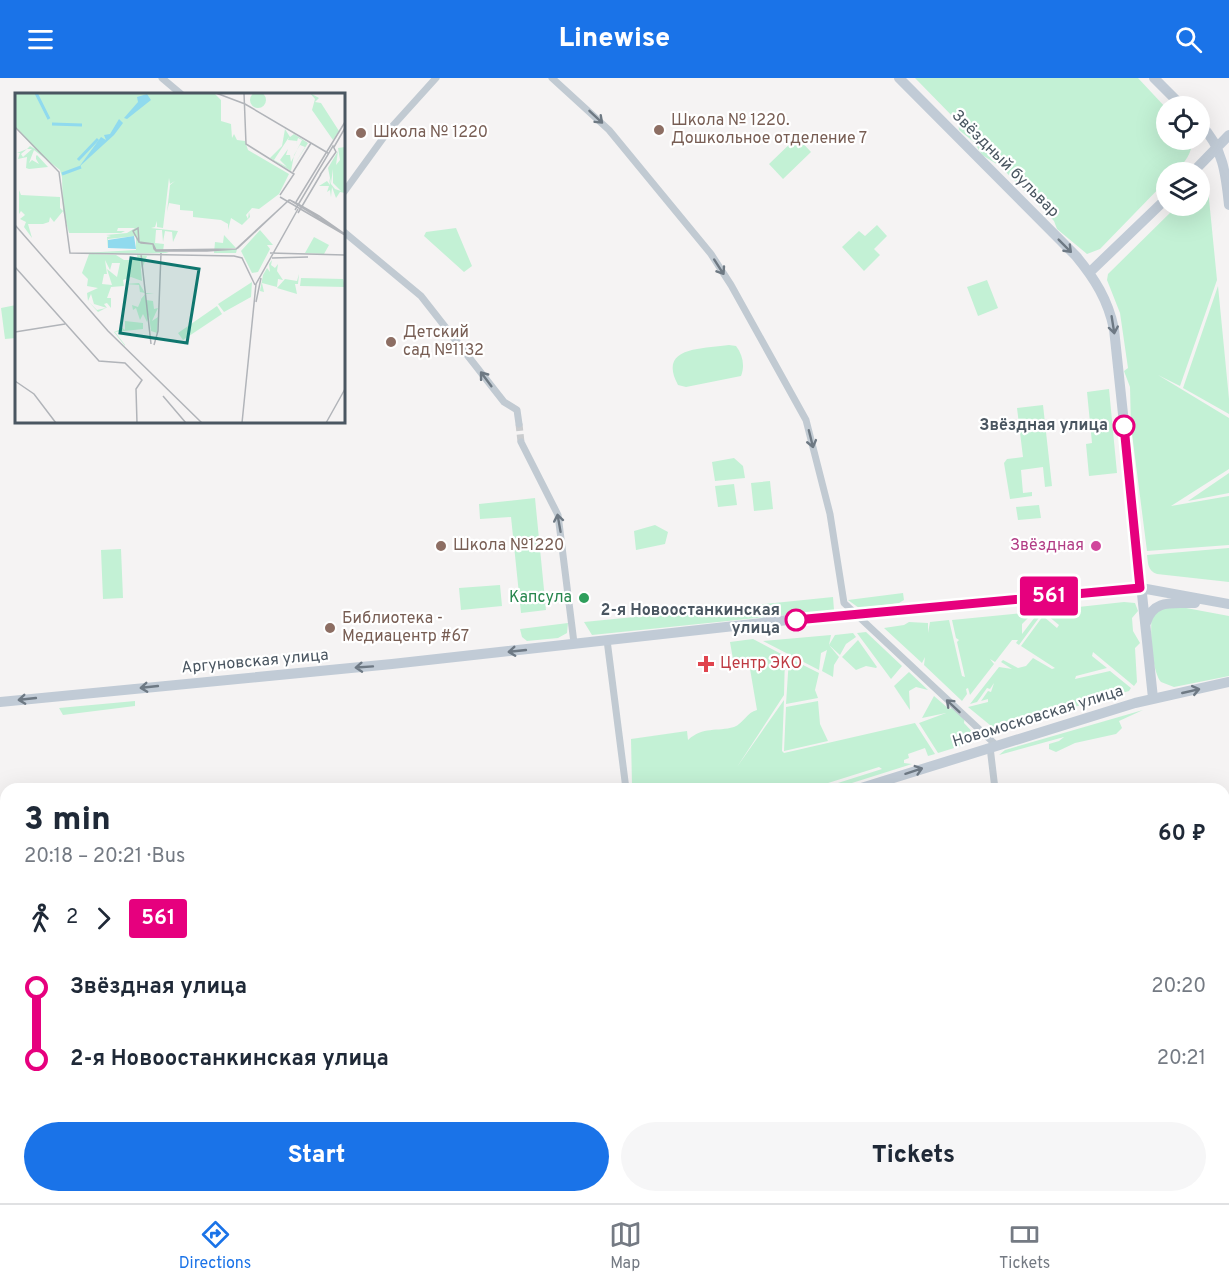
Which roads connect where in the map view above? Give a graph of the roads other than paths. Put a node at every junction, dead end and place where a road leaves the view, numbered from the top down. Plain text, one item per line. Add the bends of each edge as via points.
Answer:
1 (162, 78) edge
2 (436, 78) edge
3 (552, 78) edge
4 (899, 78) edge
5 (1154, 78) edge
6 (179, 93) edge
7 (1172, 96) edge
8 (1229, 135) edge
9 (1210, 138) edge
10 (1217, 148) junction
11 (1203, 162) edge
12 (345, 191) edge
13 (1229, 205) edge
14 (1156, 209) edge
15 (345, 233) edge
16 (1090, 272) junction
17 (519, 424) tunnel mouth
18 (520, 442) tunnel mouth
19 (1140, 588) junction
20 (1216, 602) junction
21 (1229, 604) edge
22 (853, 614) junction
23 (1145, 626) junction
24 (607, 640) junction
25 (574, 644) junction
26 (1229, 682) edge
27 (1153, 699) junction
28 (0, 702) edge
29 (993, 746) junction
30 (625, 783) edge
31 (877, 783) edge
32 (995, 783) edge

1 - 6 street
2 - 12 street via 389,130
3 -> 22 street via 609,130 711,254 737,296 806,420 830,514 842,595
4 -> 16 main road, Звёздный бульвар
5 - 7 main road
8 - 10 main road
9 - 10 main road
10 - 11 main road
10 - 13 main road via 1226,169
14 - 16 main road
17 -> 15 street via 517,410 504,402 421,296
16 -> 19 main road, Звёздный бульвар via 1106,302 1114,329
25 -> 18 street via 558,515
19 - 20 main road, Аргуновская улица
19 - 22 main road, Аргуновская улица
19 - 23 main road, Звёздный бульвар
20 - 21 main road, Аргуновская улица
20 - 23 main road via 1164,603 1153,608
22 - 24 main road, Аргуновская улица
29 -> 22 street
23 - 27 main road, Звёздный бульвар
24 - 25 main road, Аргуновская улица
24 - 30 street
25 -> 28 main road, Аргуновская улица
27 -> 26 main road, Новомосковская улица
27 - 29 main road, Новомосковская улица
31 -> 29 main road, Новомосковская улица
29 - 32 street

